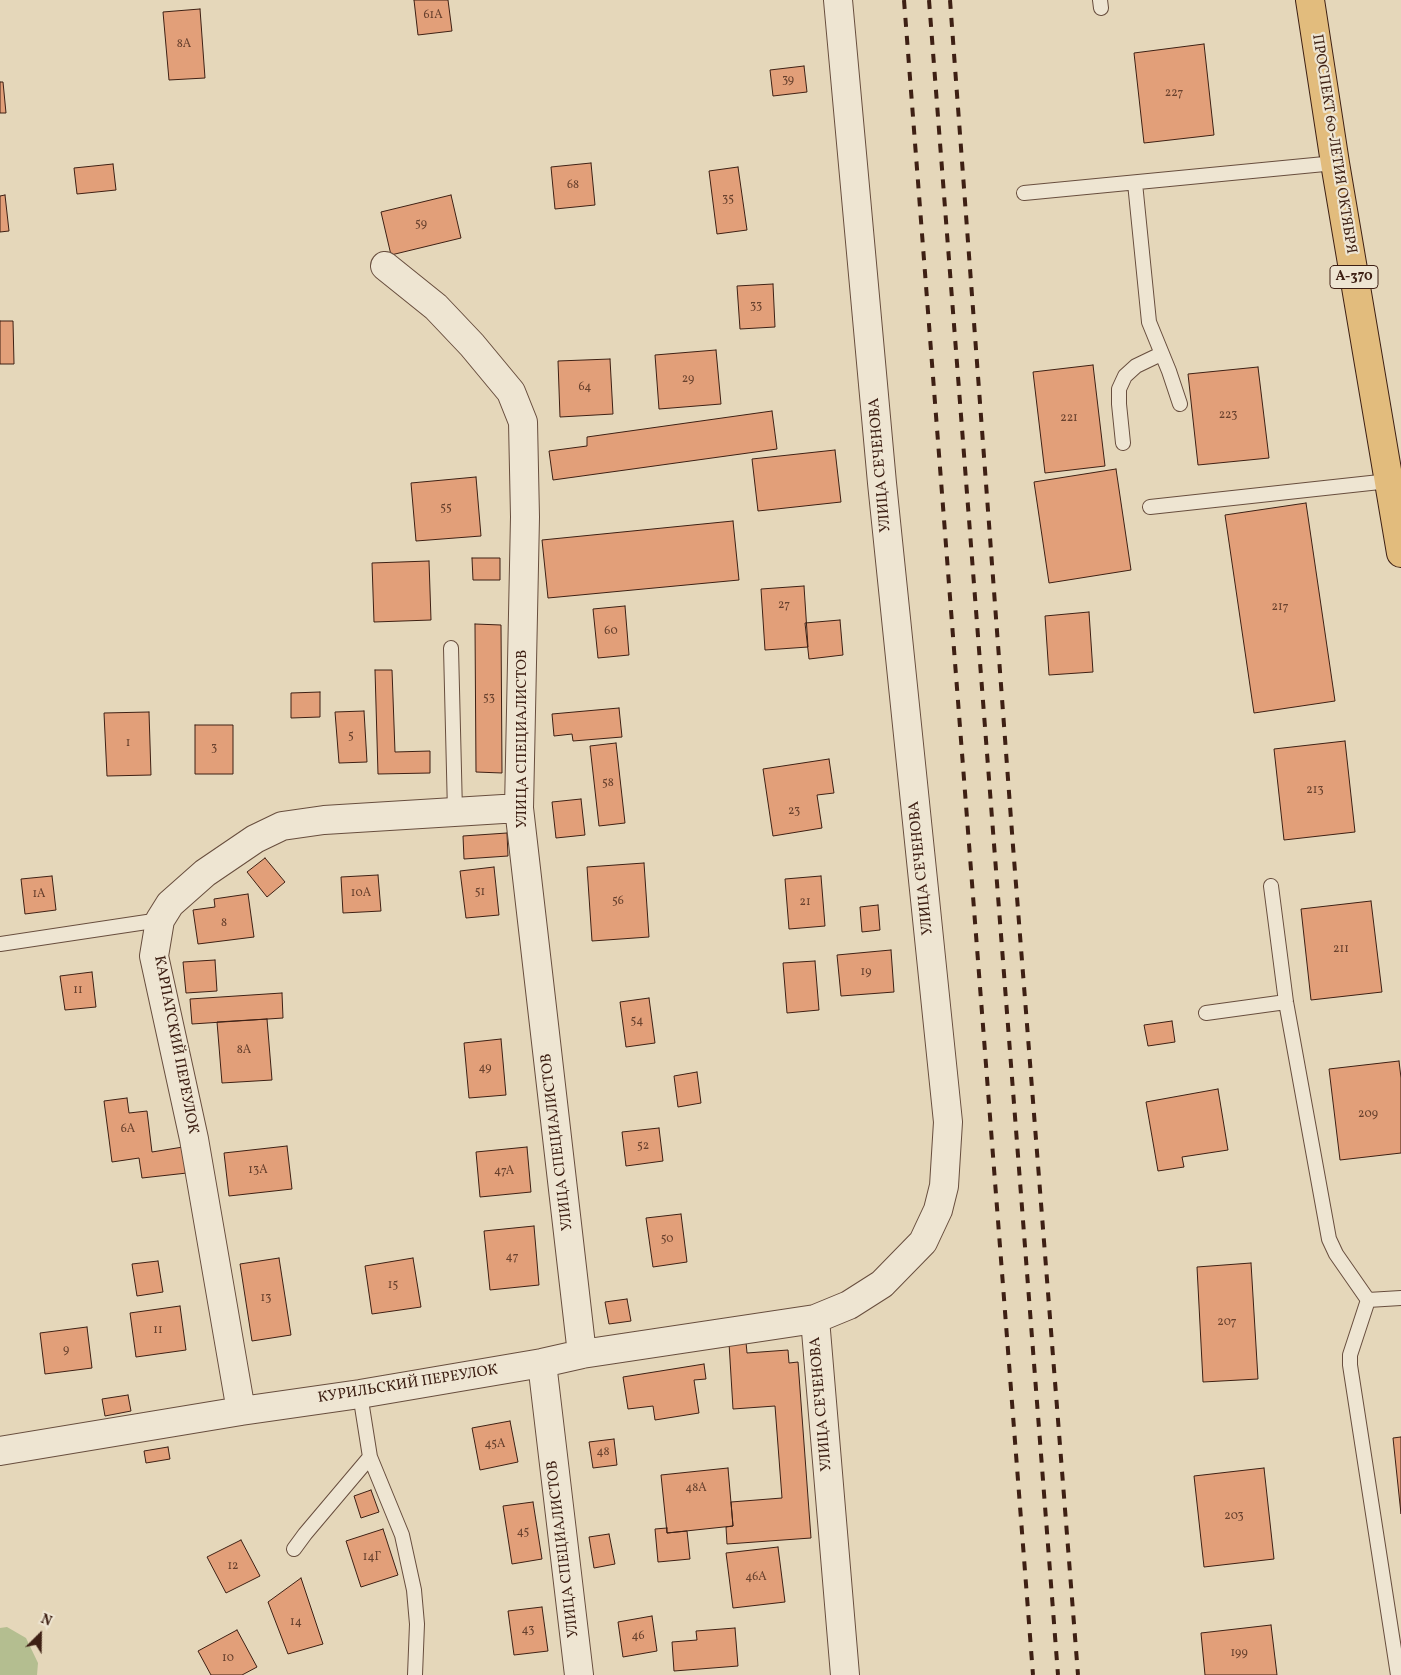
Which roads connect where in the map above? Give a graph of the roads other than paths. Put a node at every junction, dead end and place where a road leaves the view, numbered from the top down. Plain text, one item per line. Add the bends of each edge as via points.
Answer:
1 (838, 0) edge
2 (1310, 0) edge
3 (1335, 163) junction
4 (1135, 183) junction
5 (1024, 194) dead end
6 (385, 266) dead end
7 (1161, 354) junction
8 (1180, 404) dead end
9 (1123, 442) dead end
10 (1389, 481) junction
11 (1150, 507) dead end
12 (1401, 549) edge
13 (451, 648) dead end
14 (520, 808) junction
15 (455, 812) junction
16 (1271, 886) dead end
17 (160, 920) junction
18 (0, 944) edge
19 (1286, 1002) junction
20 (1206, 1013) dead end
21 (1401, 1298) edge
22 (1368, 1300) junction
23 (815, 1319) junction
24 (582, 1354) junction
25 (542, 1363) junction
26 (360, 1394) junction
27 (241, 1411) junction
28 (4, 1447) edge
29 (370, 1457) junction
30 (294, 1549) dead end
31 (415, 1675) edge
32 (579, 1675) edge
33 (844, 1675) edge
34 (1398, 1675) edge

1 - 23 street, УЛИЦА СЕЧЕНОВА via 882,483 948,1122 944,1186 938,1210 923,1242 882,1284 849,1305
2 - 3 highway, ПРОСПЕКТ 60-ЛЕТИЯ ОКТЯБРЯ / А-370
3 - 4 lane
3 - 10 highway, ПРОСПЕКТ 60-ЛЕТИЯ ОКТЯБРЯ / А-370
4 - 5 lane
4 - 7 lane via 1149,322
6 - 14 street, УЛИЦА СПЕЦИАЛИСТОВ via 436,307 472,345 511,392 523,422 525,517
7 - 8 lane
7 - 9 lane via 1136,366 1125,376 1119,389
10 - 11 lane
10 - 12 highway, ПРОСПЕКТ 60-ЛЕТИЯ ОКТЯБРЯ / А-370
13 - 15 lane
14 - 15 street, КАРПАТСКИЙ ПЕРЕУЛОК
14 - 24 street, УЛИЦА СПЕЦИАЛИСТОВ
15 - 17 street, КАРПАТСКИЙ ПЕРЕУЛОК via 324,820 282,826 255,839 205,873 170,904
16 - 19 lane
17 - 18 lane
17 - 27 street, КАРПАТСКИЙ ПЕРЕУЛОК via 154,956 194,1139
19 - 20 lane
19 - 22 lane via 1329,1239
21 - 22 lane
22 - 34 lane via 1350,1355
23 - 24 street, КУРИЛЬСКИЙ ПЕРЕУЛОК
23 - 33 street, УЛИЦА СЕЧЕНОВА
24 - 25 street, КУРИЛЬСКИЙ ПЕРЕУЛОК
25 - 26 street, КУРИЛЬСКИЙ ПЕРЕУЛОК
25 - 32 street, УЛИЦА СПЕЦИАЛИСТОВ
26 - 27 street, КУРИЛЬСКИЙ ПЕРЕУЛОК
26 - 29 lane
27 - 28 street, КУРИЛЬСКИЙ ПЕРЕУЛОК
29 - 30 lane
29 - 31 lane via 402,1536 414,1590 417,1624

